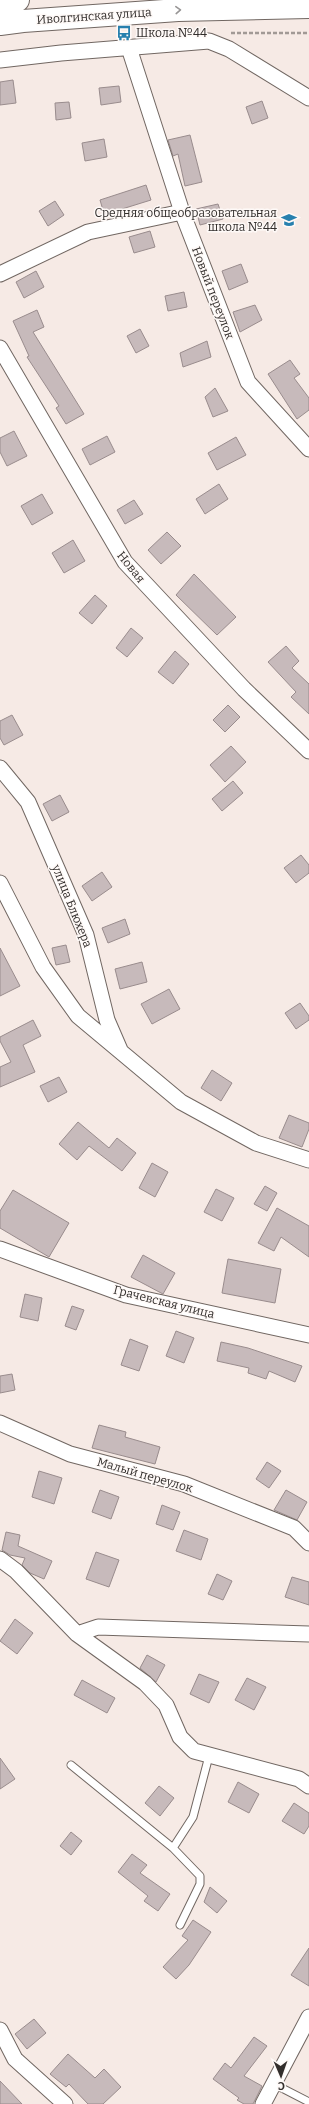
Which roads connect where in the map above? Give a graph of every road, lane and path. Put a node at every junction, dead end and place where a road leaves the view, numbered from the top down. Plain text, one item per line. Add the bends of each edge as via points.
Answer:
1 (18, 0) edge
2 (0, 5) edge
3 (309, 7) edge
4 (0, 24) edge
5 (129, 48) junction
6 (0, 60) edge
7 (309, 98) edge
8 (182, 212) junction
9 (0, 274) edge
10 (0, 348) edge
11 (309, 449) edge
12 (309, 751) edge
13 (0, 768) edge
14 (0, 883) edge
15 (122, 1054) junction
16 (309, 1160) edge
17 (0, 1249) edge
18 (309, 1335) edge
19 (0, 1423) edge
20 (309, 1543) edge
21 (0, 1559) edge
22 (77, 1634) junction
23 (309, 1634) edge
24 (210, 1756) junction
25 (71, 1765) dead end
26 (309, 1786) edge
27 (173, 1848) junction
28 (180, 1925) dead end
29 (309, 2017) edge
30 (0, 2030) edge
31 (274, 2084) junction
32 (309, 2102) edge
33 (65, 2104) edge
34 (263, 2104) edge

1 - 2 main road
4 -> 3 main road, Иволгинская улица via 23,20 178,10
5 - 6 street
5 - 7 street via 209,41 230,49
5 - 8 street, Новый переулок
8 - 9 street via 88,232
8 - 11 street, Новый переулок via 248,382
10 - 12 street, Новая via 125,562 244,689
13 - 15 street, улица Блюхера via 28,802 86,935 107,1020
14 - 15 street, улица Блюхера via 43,967 78,1016
15 - 16 street, улица Блюхера via 181,1102 256,1143
17 - 18 street, Грачевская улица via 126,1295
19 - 20 street, Малый переулок via 70,1454 184,1484 294,1528
21 - 22 street via 16,1571
22 - 23 street via 98,1627
22 - 24 street via 145,1683 166,1706 180,1737 194,1751
24 - 26 street via 299,1779
24 - 27 lane via 193,1817
25 - 27 lane
27 - 28 lane via 200,1876 200,1884
29 - 31 street
30 - 33 street via 15,2059
31 - 32 lane
31 - 34 street

